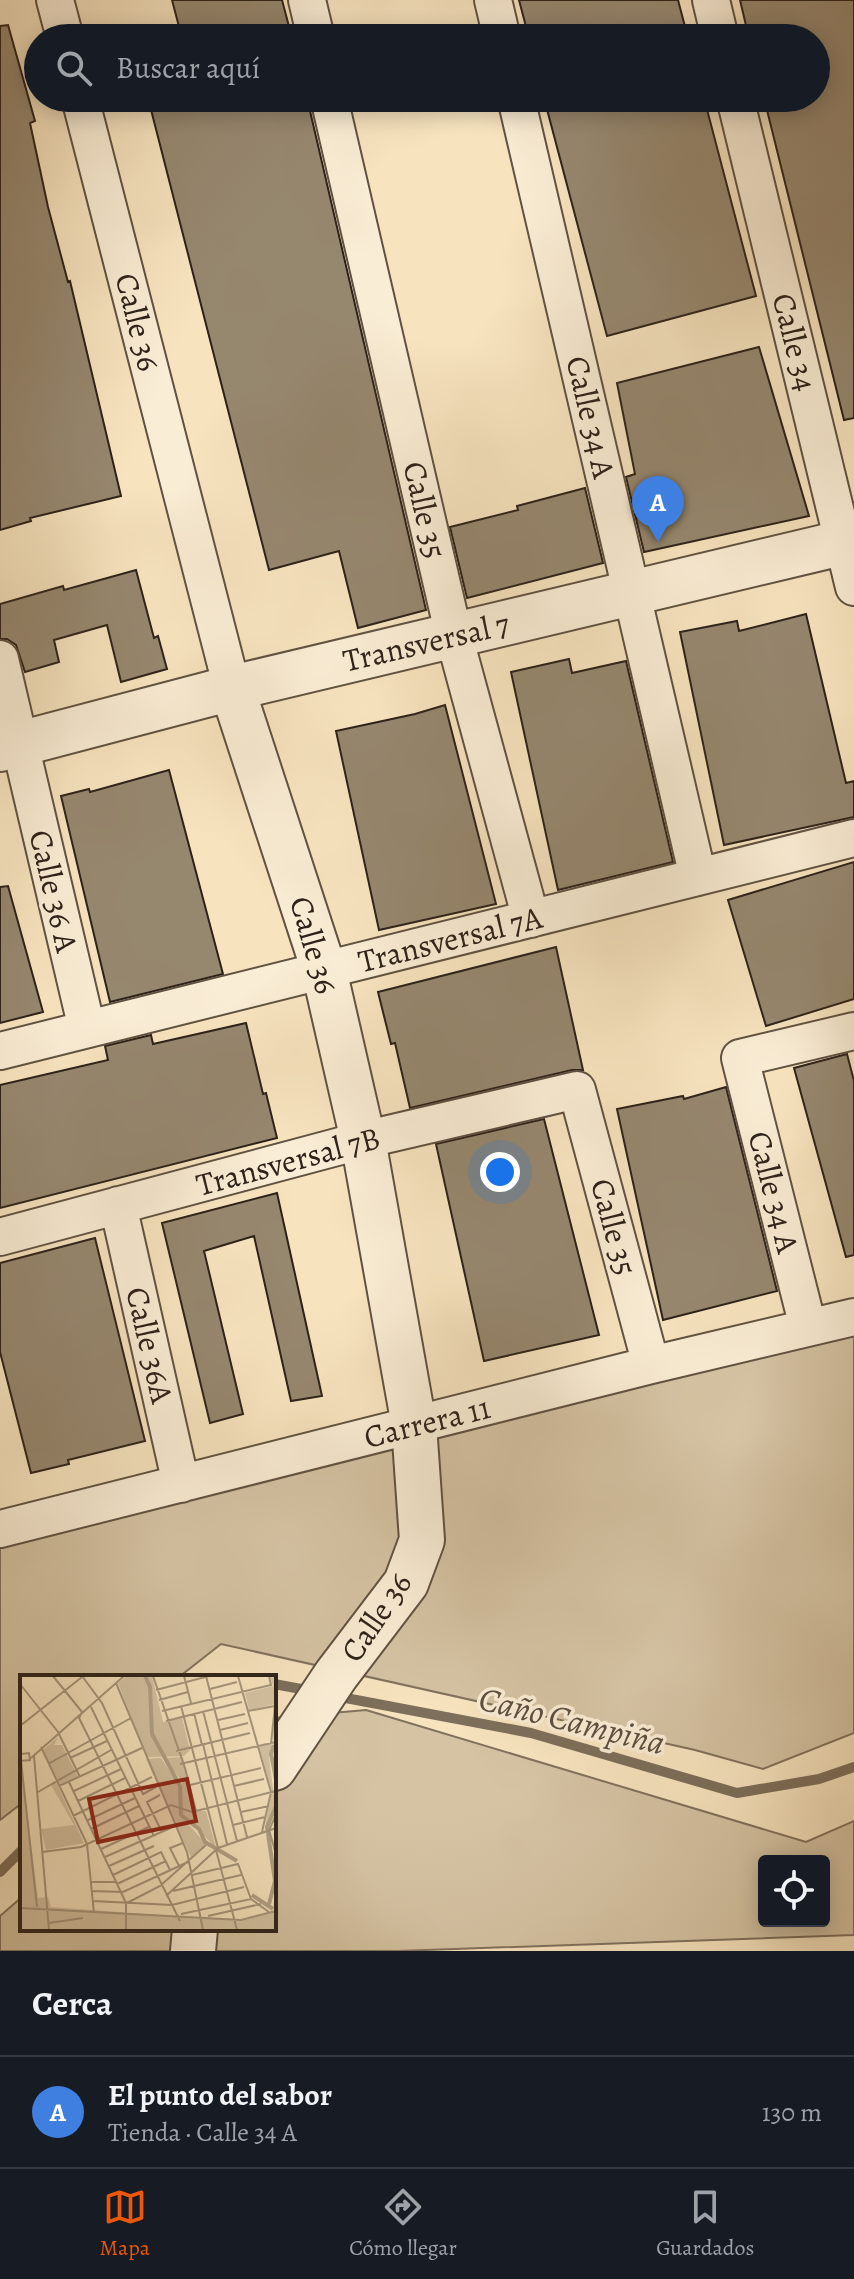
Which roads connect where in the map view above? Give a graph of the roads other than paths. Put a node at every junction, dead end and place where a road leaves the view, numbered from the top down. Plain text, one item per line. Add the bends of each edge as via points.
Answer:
1 (55, 0) edge
2 (307, 0) edge
3 (493, 0) edge
4 (711, 0) edge
5 (61, 24) edge
6 (313, 24) edge
7 (499, 24) edge
8 (717, 24) edge
9 (84, 112) edge
10 (332, 112) edge
11 (519, 112) edge
12 (739, 112) edge
13 (849, 542) edge
14 (854, 587) edge
15 (632, 593) junction
16 (454, 636) junction
17 (0, 659) edge
18 (232, 688) junction
19 (10, 746) edge
20 (854, 838) edge
21 (698, 877) junction
22 (531, 919) junction
23 (324, 970) junction
24 (87, 1029) junction
25 (854, 1031) edge
26 (0, 1051) edge
27 (577, 1090) joint
28 (363, 1140) junction
29 (118, 1205) junction
30 (0, 1237) edge
31 (854, 1317) edge
32 (808, 1327) junction
33 (651, 1365) junction
34 (414, 1425) junction
35 (181, 1484) junction
36 (0, 1529) edge
37 (276, 1765) edge
38 (195, 1931) edge
39 (193, 1951) edge

1 - 5 street
2 - 6 street
3 - 7 street
4 - 8 street
9 - 18 street, Calle 36
10 - 16 street, Calle 35
11 - 15 street, Calle 34 A
12 - 13 street, Calle 34
13 - 14 street, Calle 34
13 - 15 street, Transversal 7
15 - 16 street, Transversal 7
15 - 21 street, Calle 34 A
16 - 18 street, Transversal 7
16 - 22 street, Calle 35
17 - 19 street, Calle 36 A
18 - 19 street, Transversal 7
18 - 23 street, Calle 36
19 - 24 street, Calle 36 A
20 - 21 street, Transversal 7A
21 - 22 street, Transversal 7A
22 - 23 street, Transversal 7A
23 - 24 street, Transversal 7A
23 - 28 street, Calle 36
24 - 26 street, Transversal 7A
25 - 32 street, Calle 34 A via 740,1058
27 - 28 street, Transversal 7B
27 - 33 street, Calle 35
28 - 29 street, Transversal 7B
28 - 34 street, Calle 36
29 - 30 street, Transversal 7B
29 - 35 street, Calle 36A
31 - 32 street, Carrera 11
32 - 33 street, Carrera 11
33 - 34 street, Carrera 11
34 - 35 street, Carrera 11
34 - 37 street, Calle 36 via 422,1540 406,1583
35 - 36 street, Carrera 11
38 - 39 street

